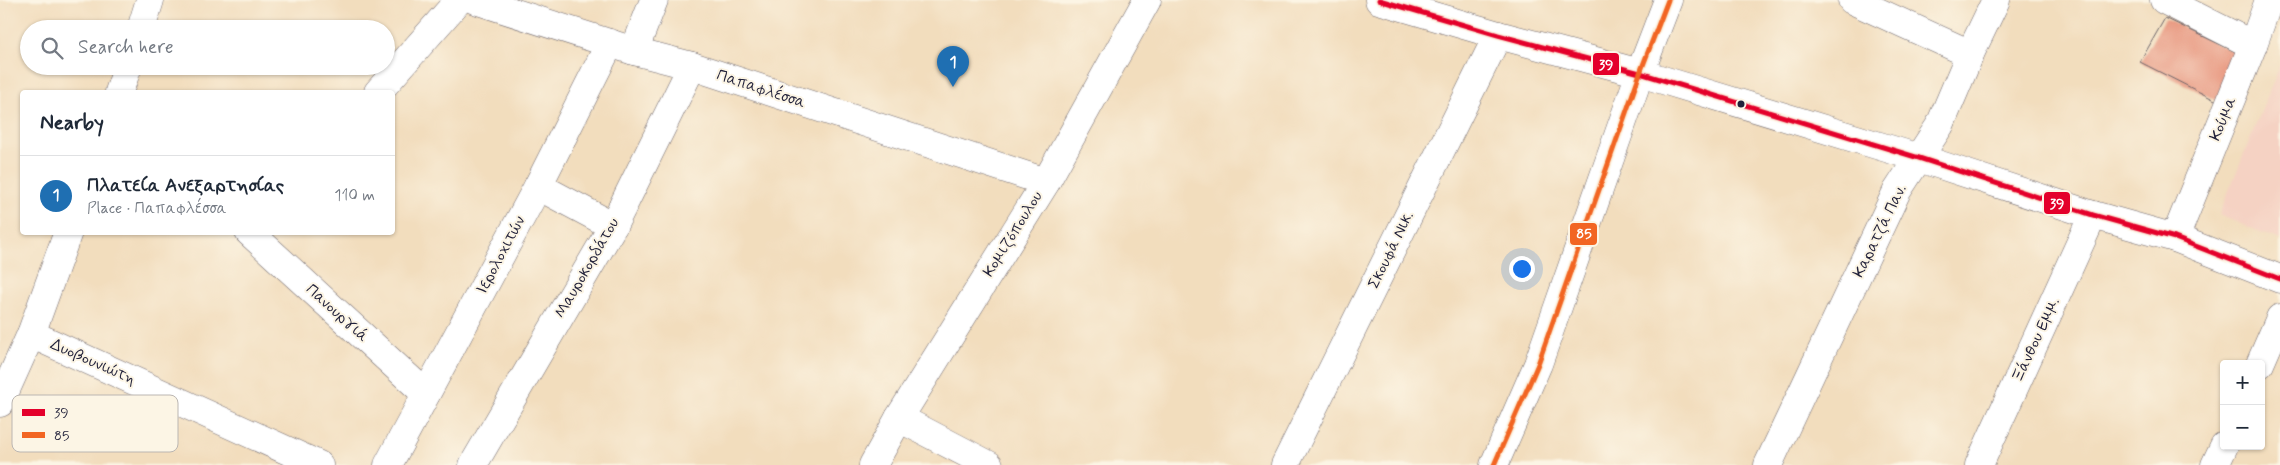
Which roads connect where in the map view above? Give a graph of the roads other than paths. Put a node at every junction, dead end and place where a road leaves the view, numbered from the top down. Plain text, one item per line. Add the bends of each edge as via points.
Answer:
1 (150, 0) edge
2 (459, 0) edge
3 (475, 0) edge
4 (654, 0) edge
5 (1147, 0) edge
6 (1379, 0) edge
7 (1668, 0) edge
8 (1852, 0) edge
9 (1996, 0) edge
10 (2164, 0) edge
11 (2269, 0) edge
12 (144, 20) edge
13 (1498, 35) junction
14 (2253, 45) junction
15 (622, 47) junction
16 (1970, 54) junction
17 (692, 66) junction
18 (395, 73) edge
19 (1640, 73) junction
20 (125, 75) edge
21 (393, 75) edge
22 (120, 90) edge
23 (380, 90) edge
24 (1919, 158) junction
25 (1046, 182) junction
26 (538, 186) junction
27 (2094, 215) junction
28 (613, 226) junction
29 (67, 235) edge
30 (253, 235) edge
31 (2175, 238) junction
32 (2280, 279) edge
33 (2280, 318) edge
34 (31, 334) junction
35 (2262, 360) edge
36 (426, 394) junction
37 (165, 395) edge
38 (178, 401) edge
39 (0, 404) edge
40 (899, 418) junction
41 (2222, 450) edge
42 (318, 465) edge
43 (388, 465) edge
44 (473, 465) edge
45 (873, 465) edge
46 (989, 465) edge
47 (1285, 465) edge
48 (1494, 465) edge
49 (1768, 465) edge
50 (1979, 465) edge
51 (2216, 465) edge

1 - 12 street
2 - 18 street
3 - 15 street, Παπαφλέσσα
4 - 15 street, Ιερολοχιτών
5 - 25 street, Κομιζόπουλου
6 - 13 street
7 - 19 street
8 - 16 street
9 - 16 street, Καρατζά Παν.
10 - 14 street
11 - 14 street, Κούμα
13 - 19 street
13 - 47 street, Σκουφά Νικ.
14 - 31 street, Κούμα
15 - 17 street, Παπαφλέσσα
15 - 26 street, Ιερολοχιτών
16 - 24 street, Καρατζά Παν. via 1940,125
17 - 25 street, Παπαφλέσσα
17 - 28 street, Μαυροκορδάτου
19 - 24 street
19 - 48 street via 1538,364
20 - 22 street
21 - 23 street
24 - 27 street
24 - 49 street, Καρατζά Παν. via 1897,191
25 - 40 street, Κομιζόπουλου
26 - 28 street
26 - 36 street, Ιερολοχιτών
27 - 31 street
27 - 50 street, Ξάνθου Εμμ.
28 - 44 street, Μαυροκορδάτου
29 - 34 street
30 - 36 street, Πανουργιά
31 - 32 street
33 - 35 street
34 - 37 street, Δυοβουνιώτη
34 - 39 street
36 - 43 street, Ιερολοχιτών
38 - 42 street, Δυοβουνιώτη
40 - 45 street, Κομιζόπουλου
40 - 46 street
41 - 51 street

